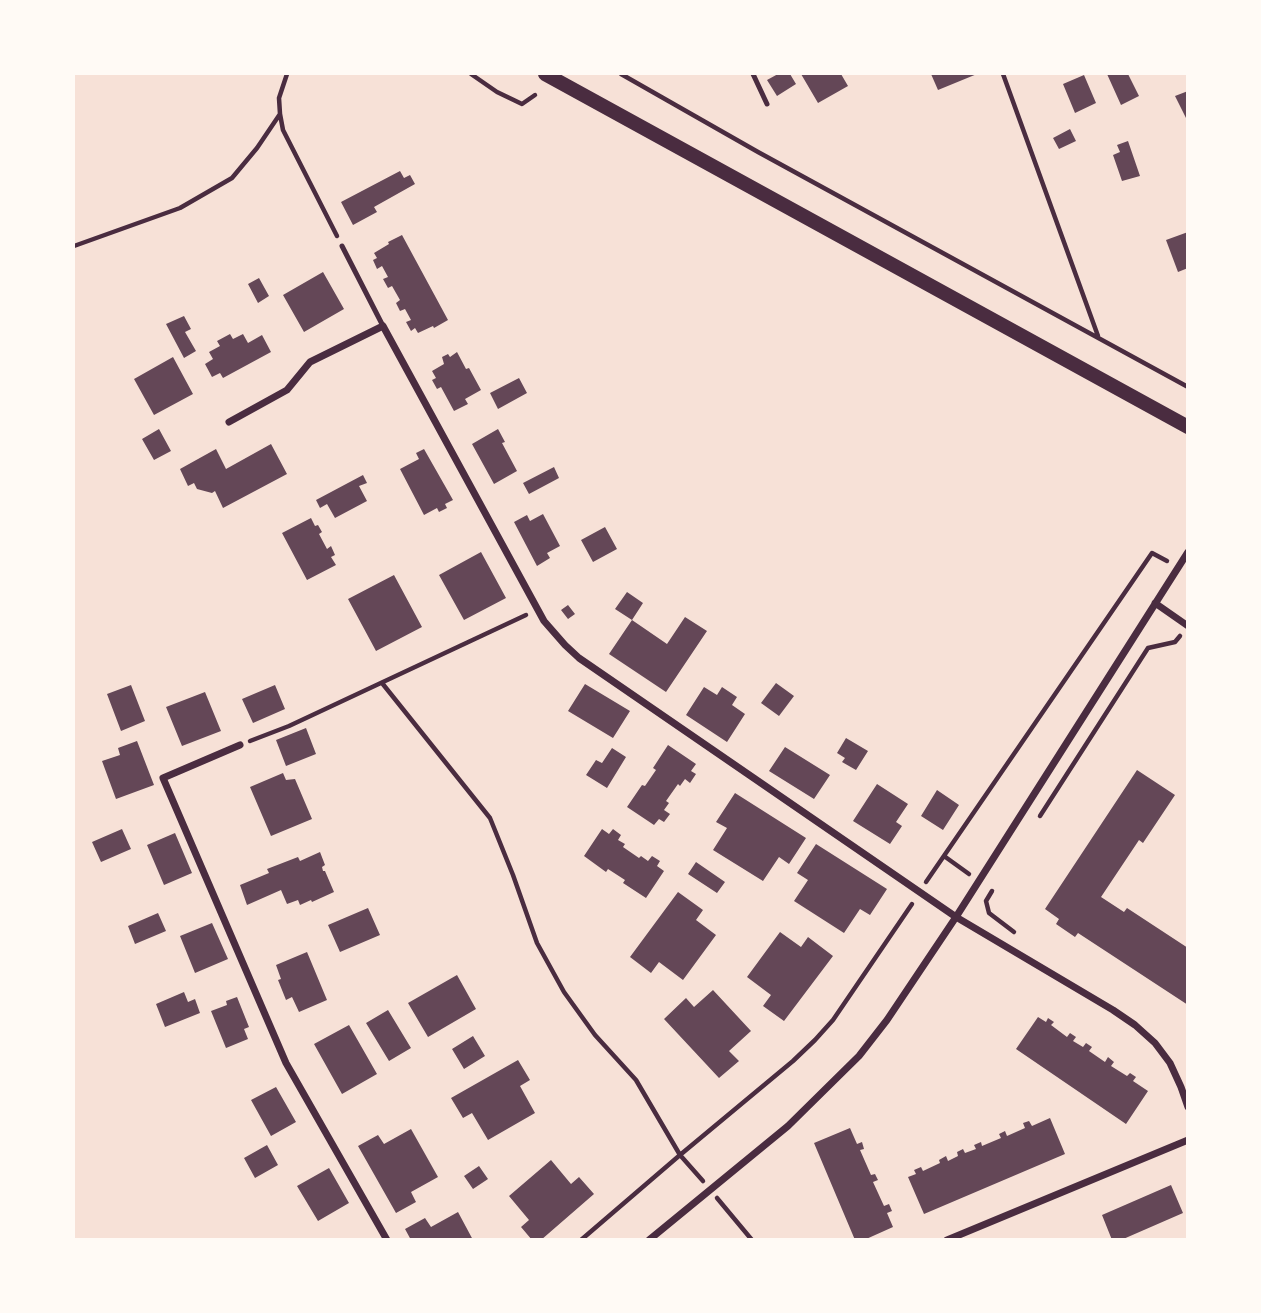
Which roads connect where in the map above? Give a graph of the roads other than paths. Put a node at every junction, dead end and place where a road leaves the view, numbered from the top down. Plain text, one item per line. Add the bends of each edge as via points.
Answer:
1 (545, 74) edge
2 (752, 74) edge
3 (767, 104) dead end
4 (342, 246) road end
5 (383, 326) junction
6 (229, 422) dead end
7 (1188, 427) edge
8 (1188, 552) edge
9 (1155, 603) junction
10 (1188, 626) edge
11 (240, 745) road end
12 (956, 917) junction
13 (1188, 1107) edge
14 (1188, 1140) edge
15 (387, 1240) edge
16 (649, 1240) edge
17 (947, 1240) edge

1 - 7 main road
2 - 3 lane
4 - 5 lane
5 - 6 street via 310,362 288,390
5 - 12 street via 552,631 579,658
8 - 9 street
9 - 10 street
9 - 12 street
11 - 15 street via 163,778 286,1063
12 - 13 street via 1135,1025 1170,1063
12 - 16 street via 859,1056 788,1126
14 - 17 street

